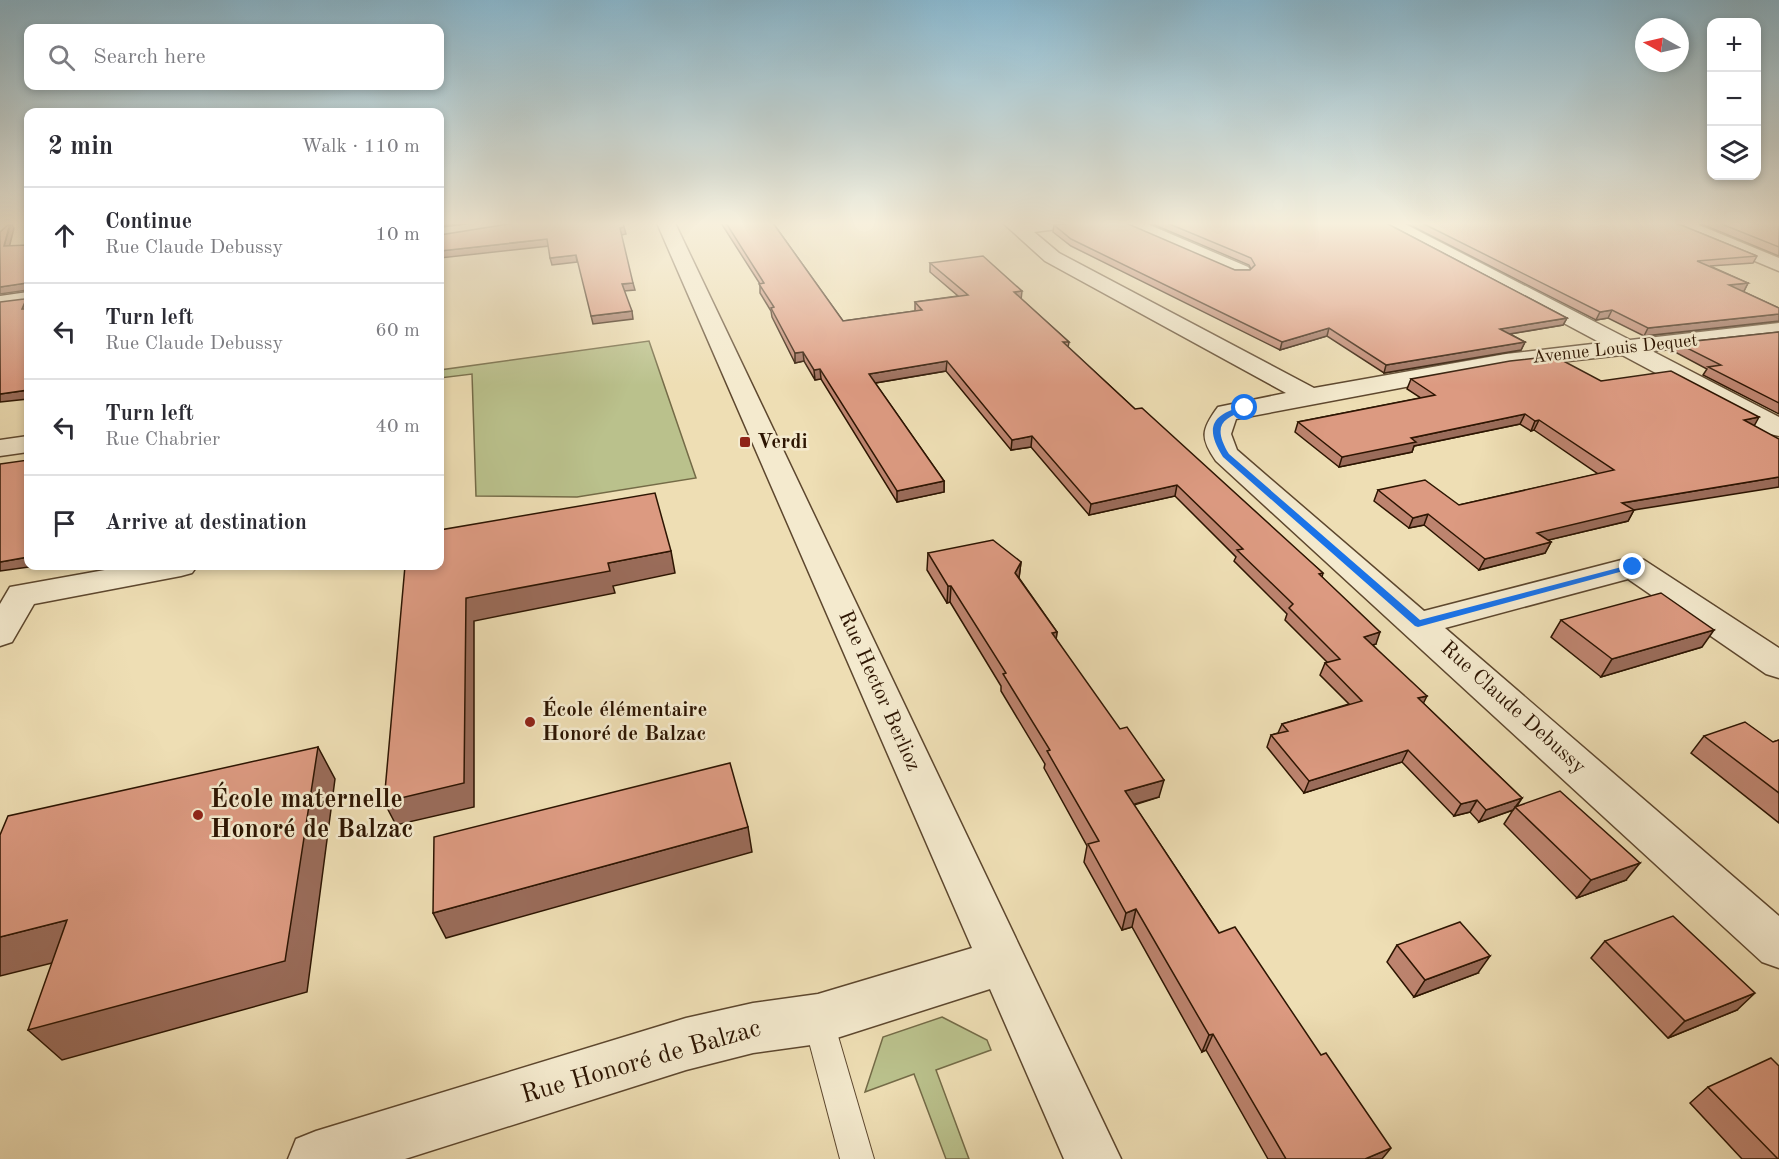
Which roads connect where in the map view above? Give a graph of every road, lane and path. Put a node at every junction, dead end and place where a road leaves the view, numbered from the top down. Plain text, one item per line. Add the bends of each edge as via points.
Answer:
1 (691, 277) edge
2 (1089, 277) edge
3 (1494, 277) edge
4 (24, 299) edge
5 (0, 302) edge
6 (1779, 330) edge
7 (1628, 347) junction
8 (1310, 396) junction
9 (1779, 429) edge
10 (24, 445) edge
11 (0, 448) edge
12 (159, 570) edge
13 (11, 597) edge
14 (1418, 624) junction
15 (0, 634) edge
16 (1779, 665) edge
17 (1779, 946) edge
18 (1002, 962) junction
19 (818, 1019) junction
20 (316, 1159) edge
21 (857, 1159) edge
22 (1093, 1159) edge

1 - 18 street, Rue Hector Berlioz
2 - 8 street
3 - 7 street
4 - 5 street
6 - 7 street, Avenue Louis Dequet
7 - 8 street, Avenue Louis Dequet via 1506,362
7 - 9 street
8 - 14 street, Rue Claude Debussy via 1227,413 1217,426 1216,440 1226,455
10 - 11 street
12 - 13 street
13 - 15 street
14 - 16 street via 1633,567
14 - 17 street, Rue Claude Debussy
18 - 19 street, Rue Honoré de Balzac
18 - 22 street, Rue Hector Berlioz
19 - 20 street, Rue Honoré de Balzac via 753,1028 686,1044
19 - 21 lane

